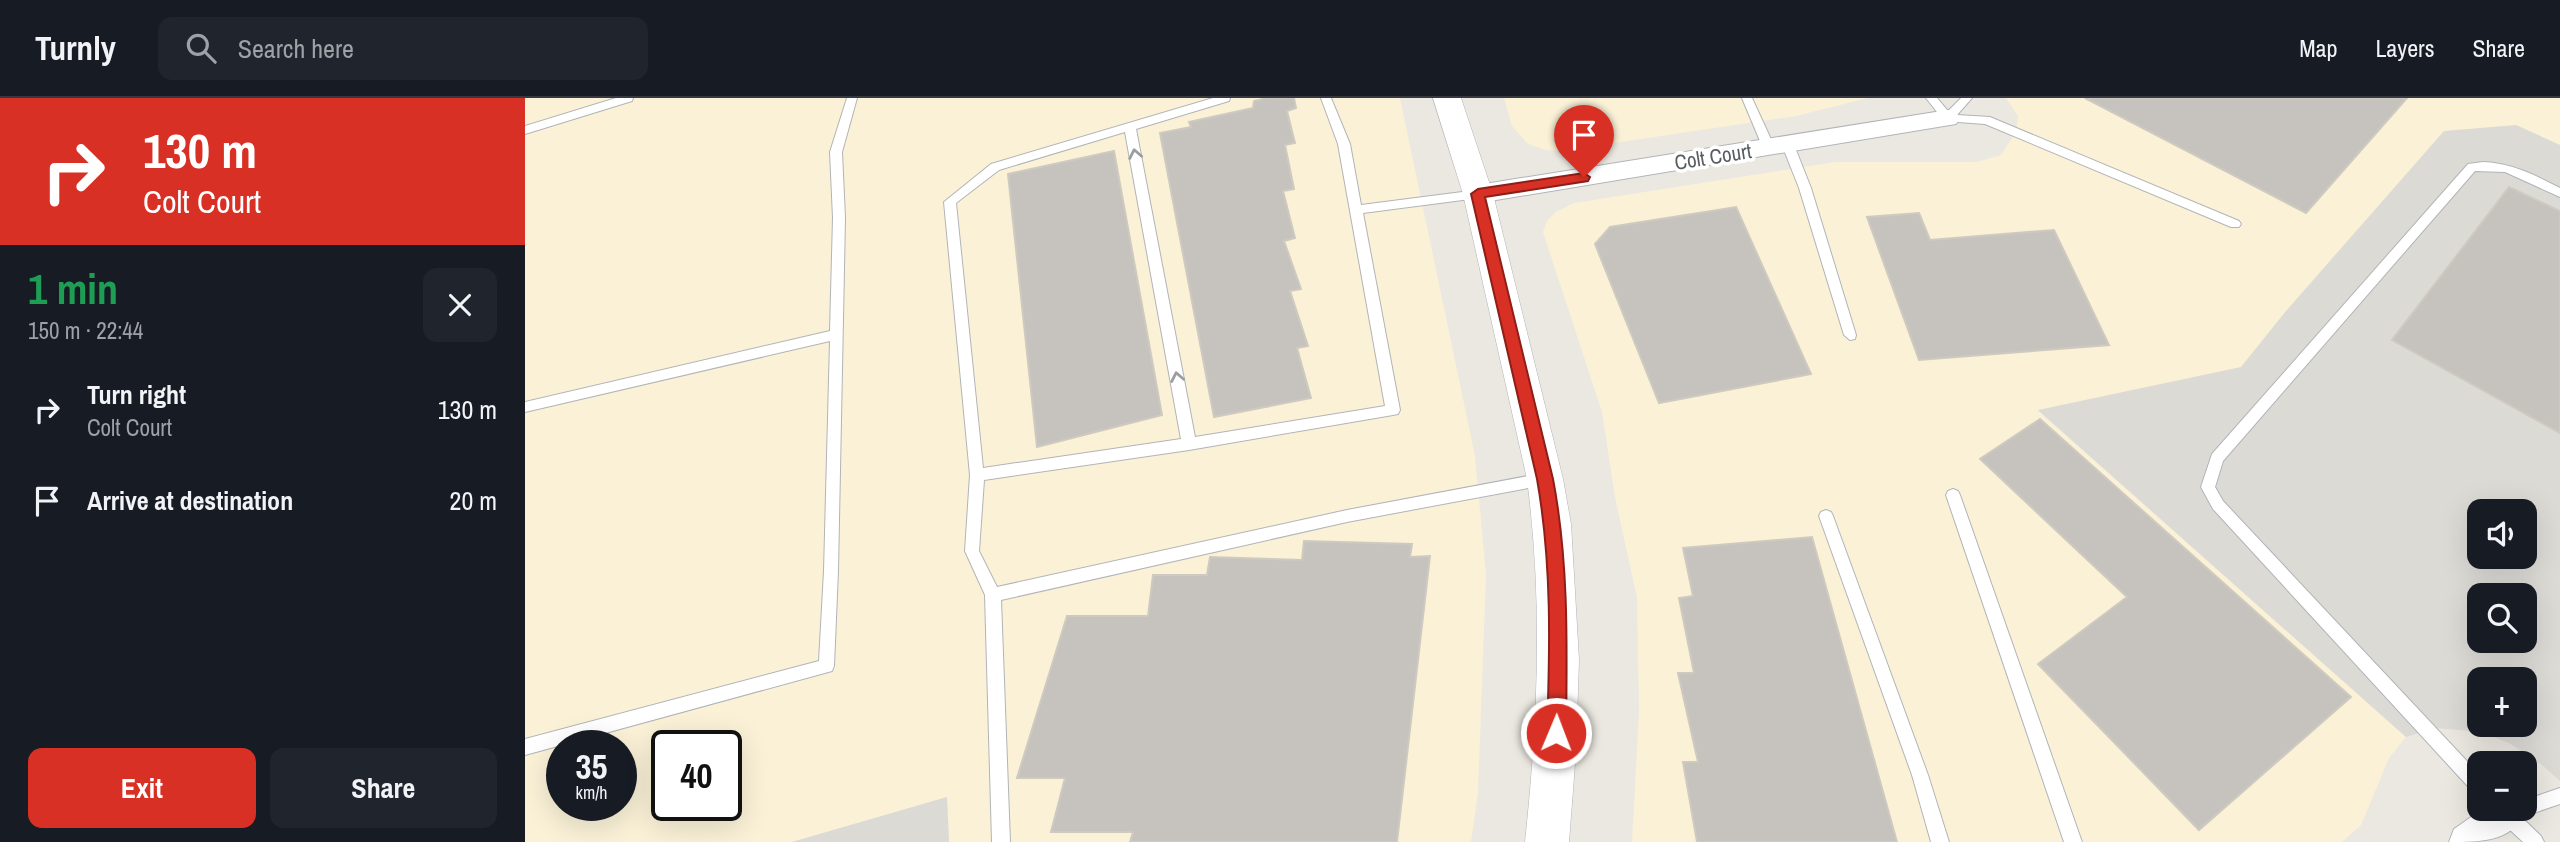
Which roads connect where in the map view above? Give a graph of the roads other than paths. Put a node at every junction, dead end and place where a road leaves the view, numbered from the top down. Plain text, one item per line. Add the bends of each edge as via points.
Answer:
1 (628, 98) edge
2 (852, 98) edge
3 (1225, 98) edge
4 (1326, 98) edge
5 (1447, 98) edge
6 (1747, 98) edge
7 (1931, 98) edge
8 (1967, 98) edge
9 (1948, 118) junction
10 (1129, 127) junction
11 (525, 130) edge
12 (1779, 146) junction
13 (2560, 193) edge
14 (1478, 194) junction
15 (1356, 210) junction
16 (2235, 224) dead end
17 (836, 335) junction
18 (1850, 335) dead end
19 (525, 407) edge
20 (1189, 444) junction
21 (977, 475) junction
22 (1545, 479) junction
23 (1953, 495) dead end
24 (1826, 516) dead end
25 (993, 595) junction
26 (525, 747) edge
27 (2467, 773) edge
28 (2560, 796) edge
29 (2537, 803) edge
30 (2498, 821) edge
31 (2521, 821) edge
32 (1001, 842) edge
33 (1547, 842) edge
34 (1940, 842) edge
35 (2073, 842) edge
36 (2467, 842) edge
37 (2535, 842) edge

1 - 11 lane
2 - 17 lane via 836,152
3 - 10 lane
4 - 15 lane via 1344,144
5 - 14 street
6 - 12 lane
7 - 9 lane
8 - 9 lane
9 - 12 street, Colt Court
9 - 16 lane via 1986,120
20 -> 10 lane
10 - 21 lane via 995,167 950,202
12 - 14 street, Colt Court
12 - 18 lane via 1805,188
13 - 27 lane via 2522,174 2484,164 2472,167 2217,458 2208,487 2218,505
14 - 15 lane
14 - 22 street
15 - 20 lane via 1393,410
17 - 19 lane
17 - 26 lane via 826,666
20 - 21 lane
21 - 25 lane via 972,551
22 - 25 lane via 1347,516
22 - 33 street via 1553,524 1559,625 1556,760
23 - 35 lane
24 - 34 lane
25 - 32 lane
28 - 29 lane
30 - 36 street
31 - 37 lane

